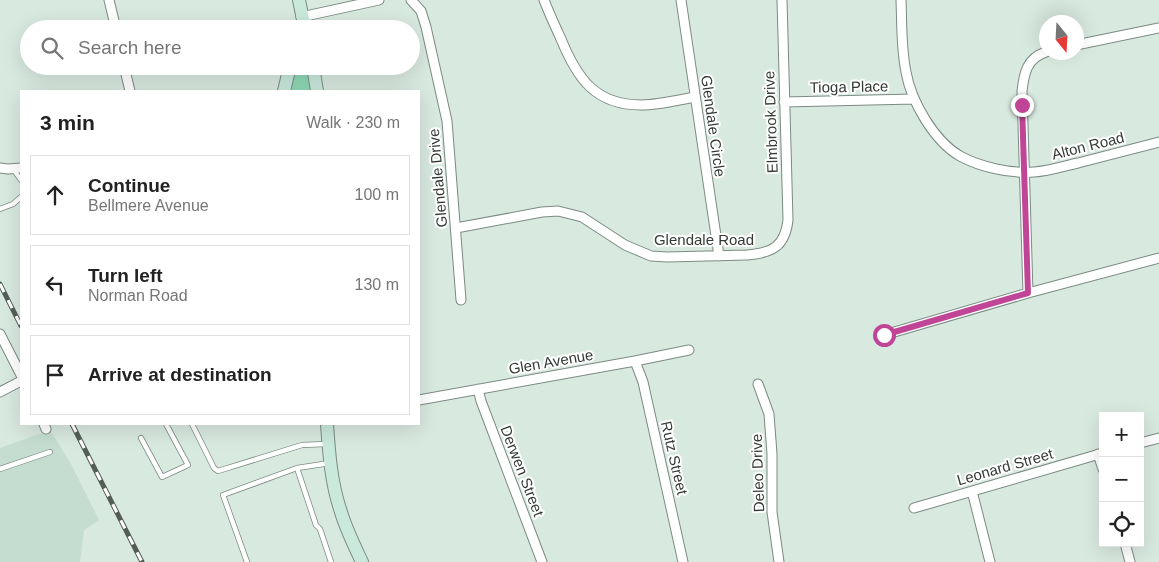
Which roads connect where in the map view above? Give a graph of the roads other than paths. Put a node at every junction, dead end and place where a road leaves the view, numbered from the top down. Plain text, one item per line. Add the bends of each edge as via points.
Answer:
1 (109, 0) edge
2 (298, 0) edge
3 (379, 0) edge
4 (411, 0) edge
5 (544, 0) edge
6 (682, 0) edge
7 (782, 0) edge
8 (901, 0) edge
9 (114, 20) edge
10 (301, 20) edge
11 (317, 20) edge
12 (1159, 28) edge
13 (1084, 43) edge
14 (1039, 55) edge
15 (126, 75) edge
16 (288, 75) edge
17 (314, 75) edge
18 (130, 90) edge
19 (284, 90) edge
20 (317, 90) edge
21 (695, 97) junction
22 (914, 99) junction
23 (784, 102) junction
24 (1159, 142) edge
25 (0, 168) edge
26 (17, 168) edge
27 (1025, 172) junction
28 (20, 198) edge
29 (0, 209) edge
30 (456, 228) junction
31 (782, 242) joint
32 (718, 256) junction
33 (1159, 258) edge
34 (1028, 293) junction
35 (461, 300) dead end
36 (0, 334) edge
37 (884, 335) dead end
38 (689, 350) dead end
39 (636, 361) junction
40 (20, 373) edge
41 (20, 382) edge
42 (758, 384) dead end
43 (478, 389) junction
44 (0, 392) edge
45 (420, 400) edge
46 (167, 425) edge
47 (192, 425) edge
48 (327, 425) edge
49 (141, 438) dead end
50 (1159, 438) edge
51 (1144, 442) edge
52 (328, 444) junction
53 (50, 452) dead end
54 (1099, 455) edge
55 (330, 463) junction
56 (298, 468) junction
57 (0, 469) edge
58 (972, 491) junction
59 (914, 508) dead end
60 (1126, 547) edge
61 (247, 562) edge
62 (331, 562) edge
63 (362, 562) edge
64 (542, 562) edge
65 (683, 562) edge
66 (779, 562) edge
67 (990, 562) edge
68 (1130, 562) edge

1 - 9 street
2 - 10 main road
3 - 11 street
4 - 30 street, Glendale Drive via 421,11 426,27 447,121
5 - 21 street via 570,61 583,82 602,97 643,105
6 - 21 street, Glendale Circle
7 - 23 street, Elmbrook Drive
8 - 22 street, Alton Road via 904,63
12 - 13 street
14 - 27 street via 1031,61 1024,76
15 - 18 street
16 - 19 main road
17 - 20 main road
21 - 32 street, Glendale Circle
22 - 23 street, Tioga Place
22 - 27 street, Alton Road via 945,144 959,155 991,166
23 - 31 street, Elmbrook Drive via 788,220
24 - 27 street, Alton Road via 1052,169
25 - 26 street
27 - 34 street
28 - 29 lane
30 - 32 street, Glendale Road via 558,212 582,217 625,245 651,256
30 - 35 street, Glendale Drive
31 - 32 street, Glendale Road via 760,254
33 - 34 street
34 - 37 street
36 - 40 street
38 - 39 street, Glen Avenue
39 - 43 street, Glen Avenue
39 - 65 street, Rutz Street
41 - 44 street
42 - 66 street, Deleo Drive via 769,414 772,512
43 - 45 street, Glen Avenue
43 - 64 street, Derwen Street
46 - 49 lane via 188,465 162,477
47 - 52 lane via 218,471 302,445
48 - 52 main road
50 - 51 street
52 - 55 main road
53 - 57 lane
54 - 58 street, Leonard Street
55 - 56 lane
55 - 63 main road via 340,511
56 - 61 lane via 222,495
56 - 62 lane
58 - 59 street, Leonard Street
58 - 67 street
60 - 68 street

